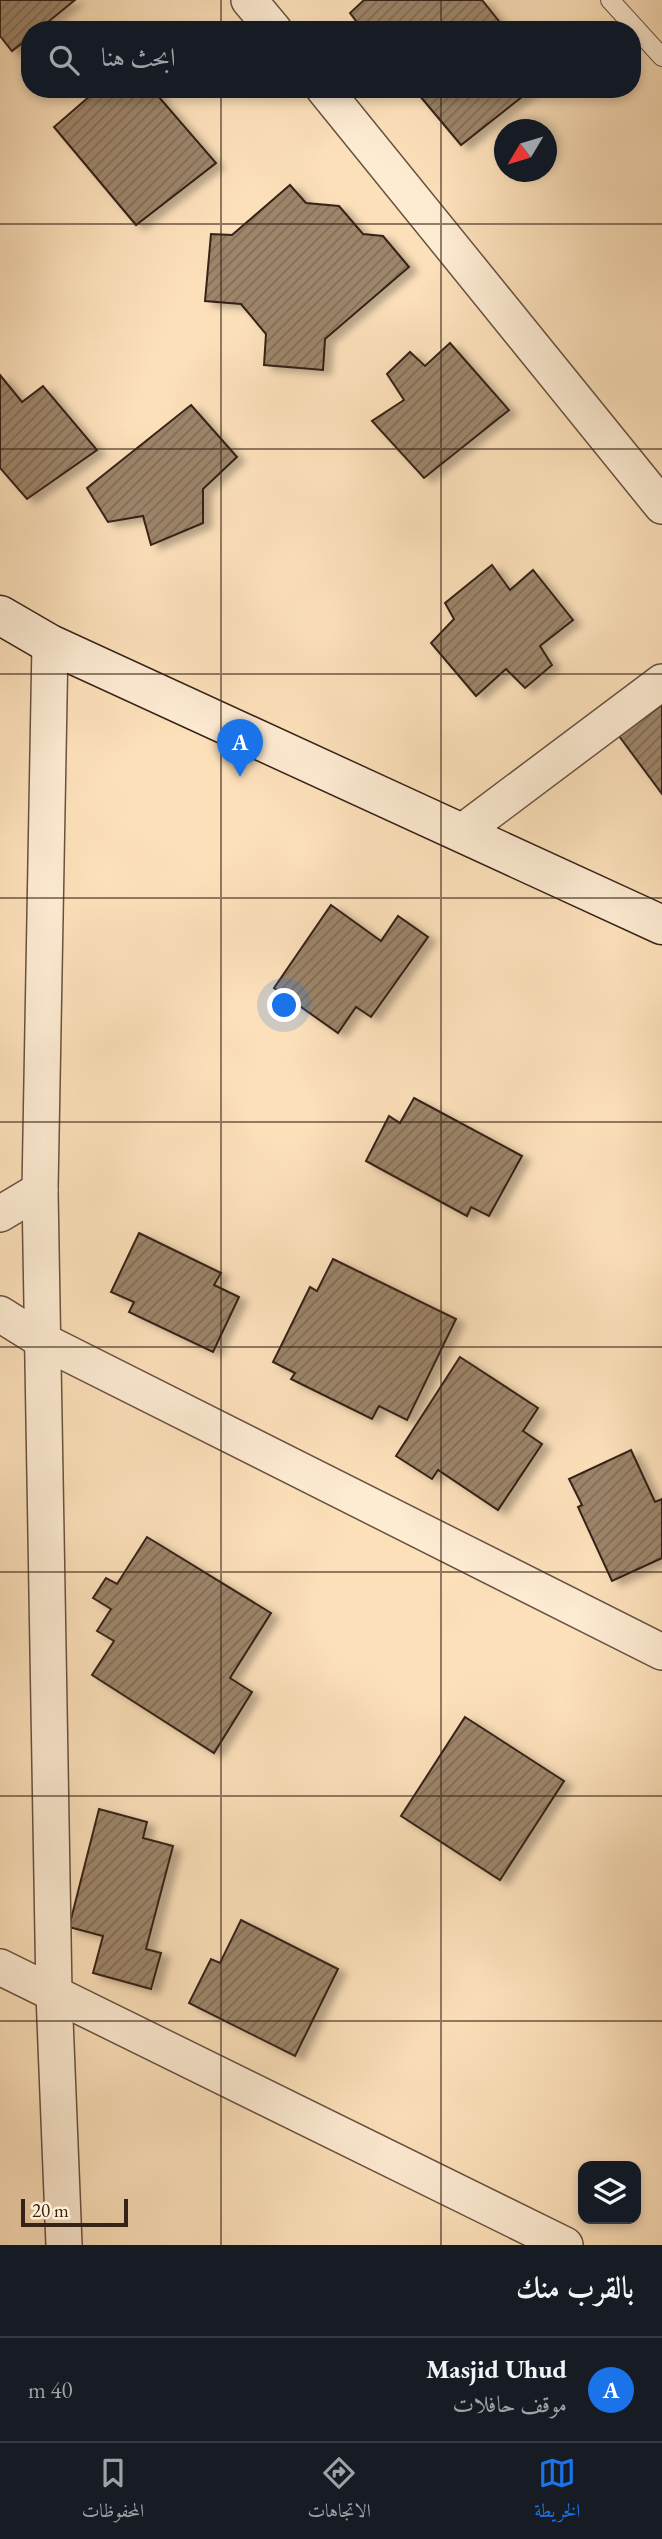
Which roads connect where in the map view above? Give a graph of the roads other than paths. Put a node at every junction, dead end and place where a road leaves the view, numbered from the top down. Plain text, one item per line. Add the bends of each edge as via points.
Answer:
1 (249, 0) edge
2 (610, 0) edge
3 (266, 21) edge
4 (629, 21) edge
5 (641, 34) edge
6 (662, 57) edge
7 (332, 98) edge
8 (662, 506) edge
9 (0, 615) edge
10 (50, 644) junction
11 (662, 681) edge
12 (461, 832) junction
13 (662, 925) edge
14 (40, 1190) junction
15 (0, 1214) edge
16 (0, 1314) edge
17 (43, 1341) junction
18 (662, 1652) edge
19 (0, 1966) edge
20 (54, 1994) junction
21 (64, 2245) edge
22 (565, 2245) edge

1 - 3 street
2 - 4 lane
5 - 6 lane
7 - 8 street
9 - 10 main road
10 - 12 main road
10 - 14 street
11 - 12 street
12 - 13 main road
14 - 15 street
14 - 17 street
16 - 17 street
17 - 18 street
17 - 20 street
19 - 20 street
20 - 21 street
20 - 22 street

